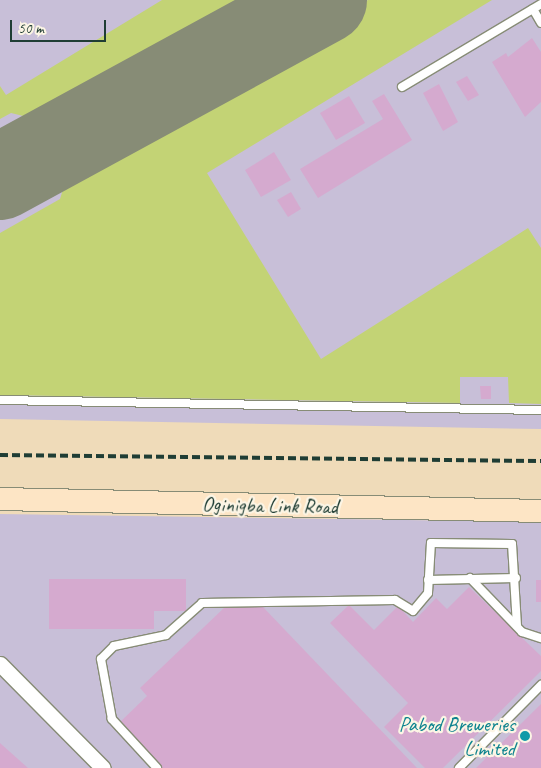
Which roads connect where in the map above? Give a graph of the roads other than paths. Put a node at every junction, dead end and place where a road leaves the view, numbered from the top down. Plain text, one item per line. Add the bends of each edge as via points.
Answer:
1 (541, 4) edge
2 (533, 9) junction
3 (541, 23) edge
4 (402, 88) dead end
5 (0, 400) edge
6 (541, 410) edge
7 (0, 499) edge
8 (541, 511) edge
9 (470, 578) junction
10 (516, 578) junction
11 (428, 580) junction
12 (517, 626) junction
13 (541, 638) edge
14 (0, 664) edge
15 (541, 685) edge
16 (97, 766) edge
17 (157, 768) edge
18 (458, 768) edge

1 - 2 lane
2 - 3 lane
2 - 4 lane
5 - 6 lane
7 - 8 street, Oginigba Link Road
9 - 10 lane
9 - 11 lane
9 - 12 lane
10 - 11 lane via 512,544 431,543
10 - 12 lane
11 - 17 lane via 425,601 413,611 395,600 202,603 166,635 123,642 104,652 101,659 112,719
12 - 13 lane via 528,636
14 - 16 street
15 - 18 lane

